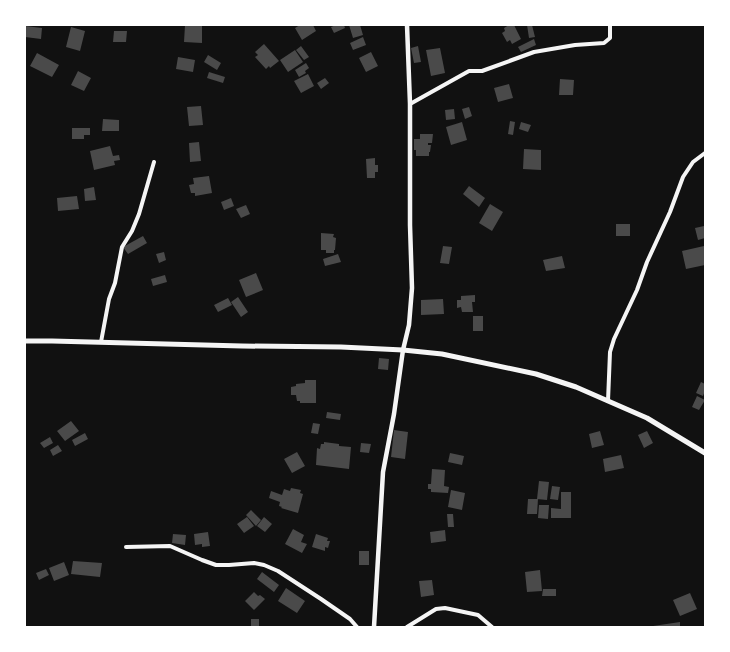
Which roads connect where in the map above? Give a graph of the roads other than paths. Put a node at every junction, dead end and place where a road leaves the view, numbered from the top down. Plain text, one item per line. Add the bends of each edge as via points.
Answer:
1 (407, 25) edge
2 (610, 25) edge
3 (410, 104) junction
4 (705, 153) edge
5 (154, 162) dead end
6 (25, 341) edge
7 (101, 342) junction
8 (404, 350) junction
9 (608, 400) junction
10 (705, 453) edge
11 (126, 547) dead end
12 (356, 627) edge
13 (374, 627) edge
14 (407, 627) edge
15 (492, 627) edge

1 - 3 street
2 - 3 street via 610,38 604,43 547,49 482,70 469,71
3 - 8 street via 412,288
4 - 9 street via 692,162 683,177 614,339 610,352
5 - 7 street via 139,214 122,247
6 - 7 main road
7 - 8 main road
8 - 9 main road via 442,354 536,374
8 - 13 street via 383,472
9 - 10 main road via 647,418
11 - 12 street via 170,546 216,565 254,563 264,566 278,571 321,599
14 - 15 street via 436,609 445,608 478,615

